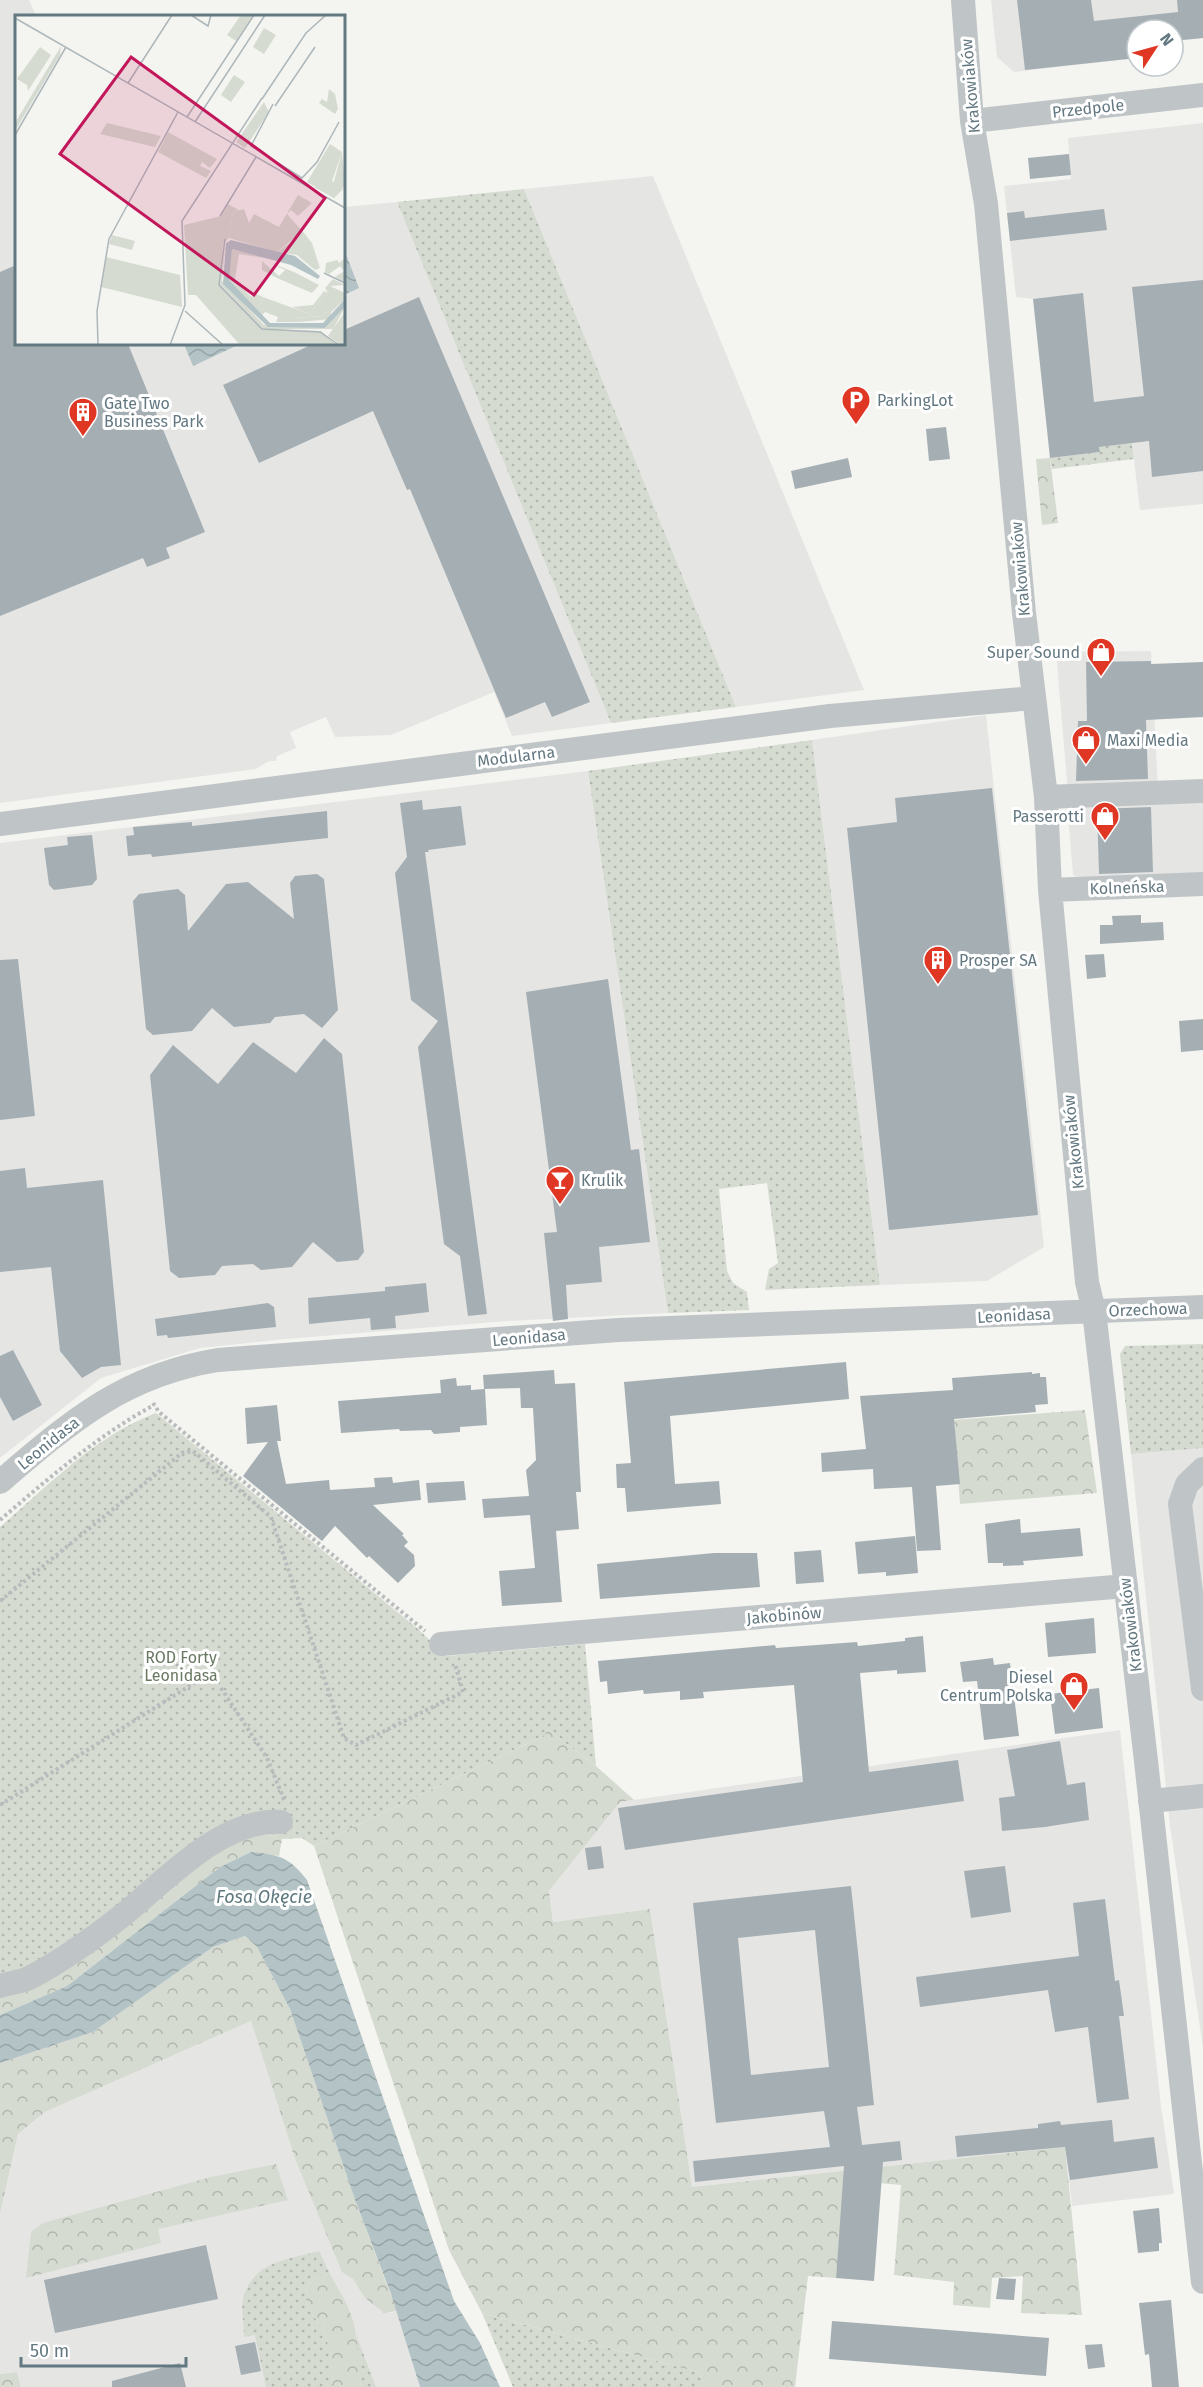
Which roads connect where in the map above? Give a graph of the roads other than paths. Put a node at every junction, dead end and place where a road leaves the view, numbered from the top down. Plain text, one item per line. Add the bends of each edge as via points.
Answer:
1 (963, 0) edge
2 (1203, 95) edge
3 (972, 120) junction
4 (1033, 698) junction
5 (1203, 791) edge
6 (1046, 797) junction
7 (0, 824) edge
8 (1203, 884) edge
9 (1050, 890) junction
10 (1203, 1307) edge
11 (1094, 1311) junction
12 (1203, 1469) edge
13 (0, 1482) edge
14 (1126, 1586) junction
15 (447, 1650) road end
16 (1203, 1689) edge
17 (1203, 1796) edge
18 (1150, 1801) junction
19 (276, 1822) road end
20 (0, 1986) edge
21 (1203, 2283) edge

1 - 3 street, Krakowiaków
2 - 3 street, Przedpole
3 - 4 street, Krakowiaków via 986,204
4 - 6 street, Krakowiaków
4 - 7 street, Modularna via 830,716
5 - 6 street
6 - 9 street, Krakowiaków
8 - 9 street, Kolneńska
9 - 11 street, Krakowiaków via 1087,1282
10 - 11 street, Orzechowa
11 - 13 street, Leonidasa via 677,1327 218,1360 178,1368 139,1382 86,1412
11 - 14 street, Krakowiaków
12 - 16 street via 1187,1484 1179,1503
14 - 15 street, Jakobinów
14 - 18 street, Krakowiaków
17 - 18 street
18 - 21 street, Krakowiaków
19 - 20 street via 248,1824 219,1838 71,1951 29,1978

